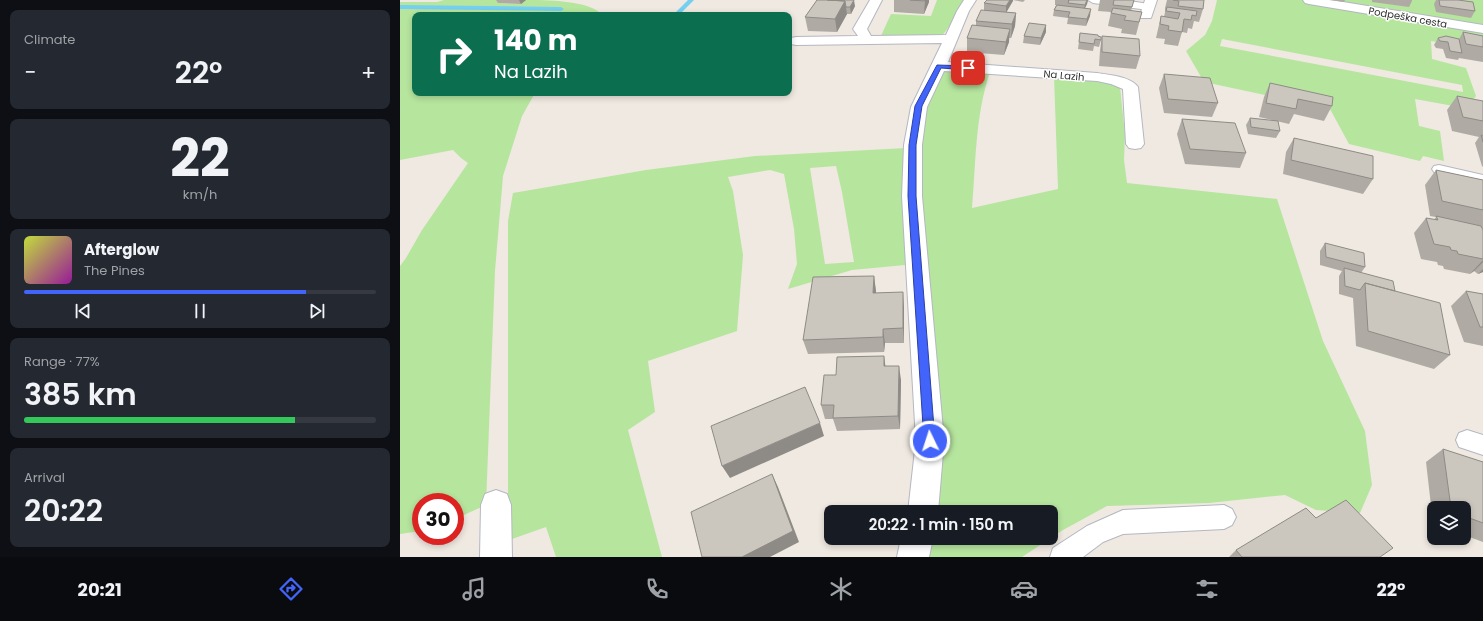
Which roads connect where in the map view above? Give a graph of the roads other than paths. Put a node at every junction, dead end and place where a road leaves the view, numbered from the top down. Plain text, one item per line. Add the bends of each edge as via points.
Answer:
1 (866, 0) edge
2 (876, 0) edge
3 (970, 0) edge
4 (1094, 0) edge
5 (1309, 0) edge
6 (1148, 7) edge
7 (1483, 29) edge
8 (950, 39) junction
9 (845, 40) junction
10 (867, 40) junction
11 (796, 41) dead end
12 (939, 66) junction
13 (1135, 144) dead end
14 (1439, 169) edge
15 (1483, 179) edge
16 (496, 505) dead end
17 (924, 505) edge
18 (1224, 517) dead end
19 (916, 545) edge
20 (496, 557) edge
21 (913, 557) edge
22 (1062, 557) edge

1 - 9 street
2 - 10 street via 860,29
3 - 8 street
4 - 6 lane
5 - 7 street, Podpeška cesta
8 - 10 street
8 - 12 street
9 - 10 street
9 - 11 street
12 - 13 street, Na Lazih via 1054,73 1115,80 1130,87
12 - 17 street via 919,106 913,145 912,196 930,441
14 - 15 lane
16 - 20 street
18 - 22 lane via 1123,522 1095,534
19 - 21 street

